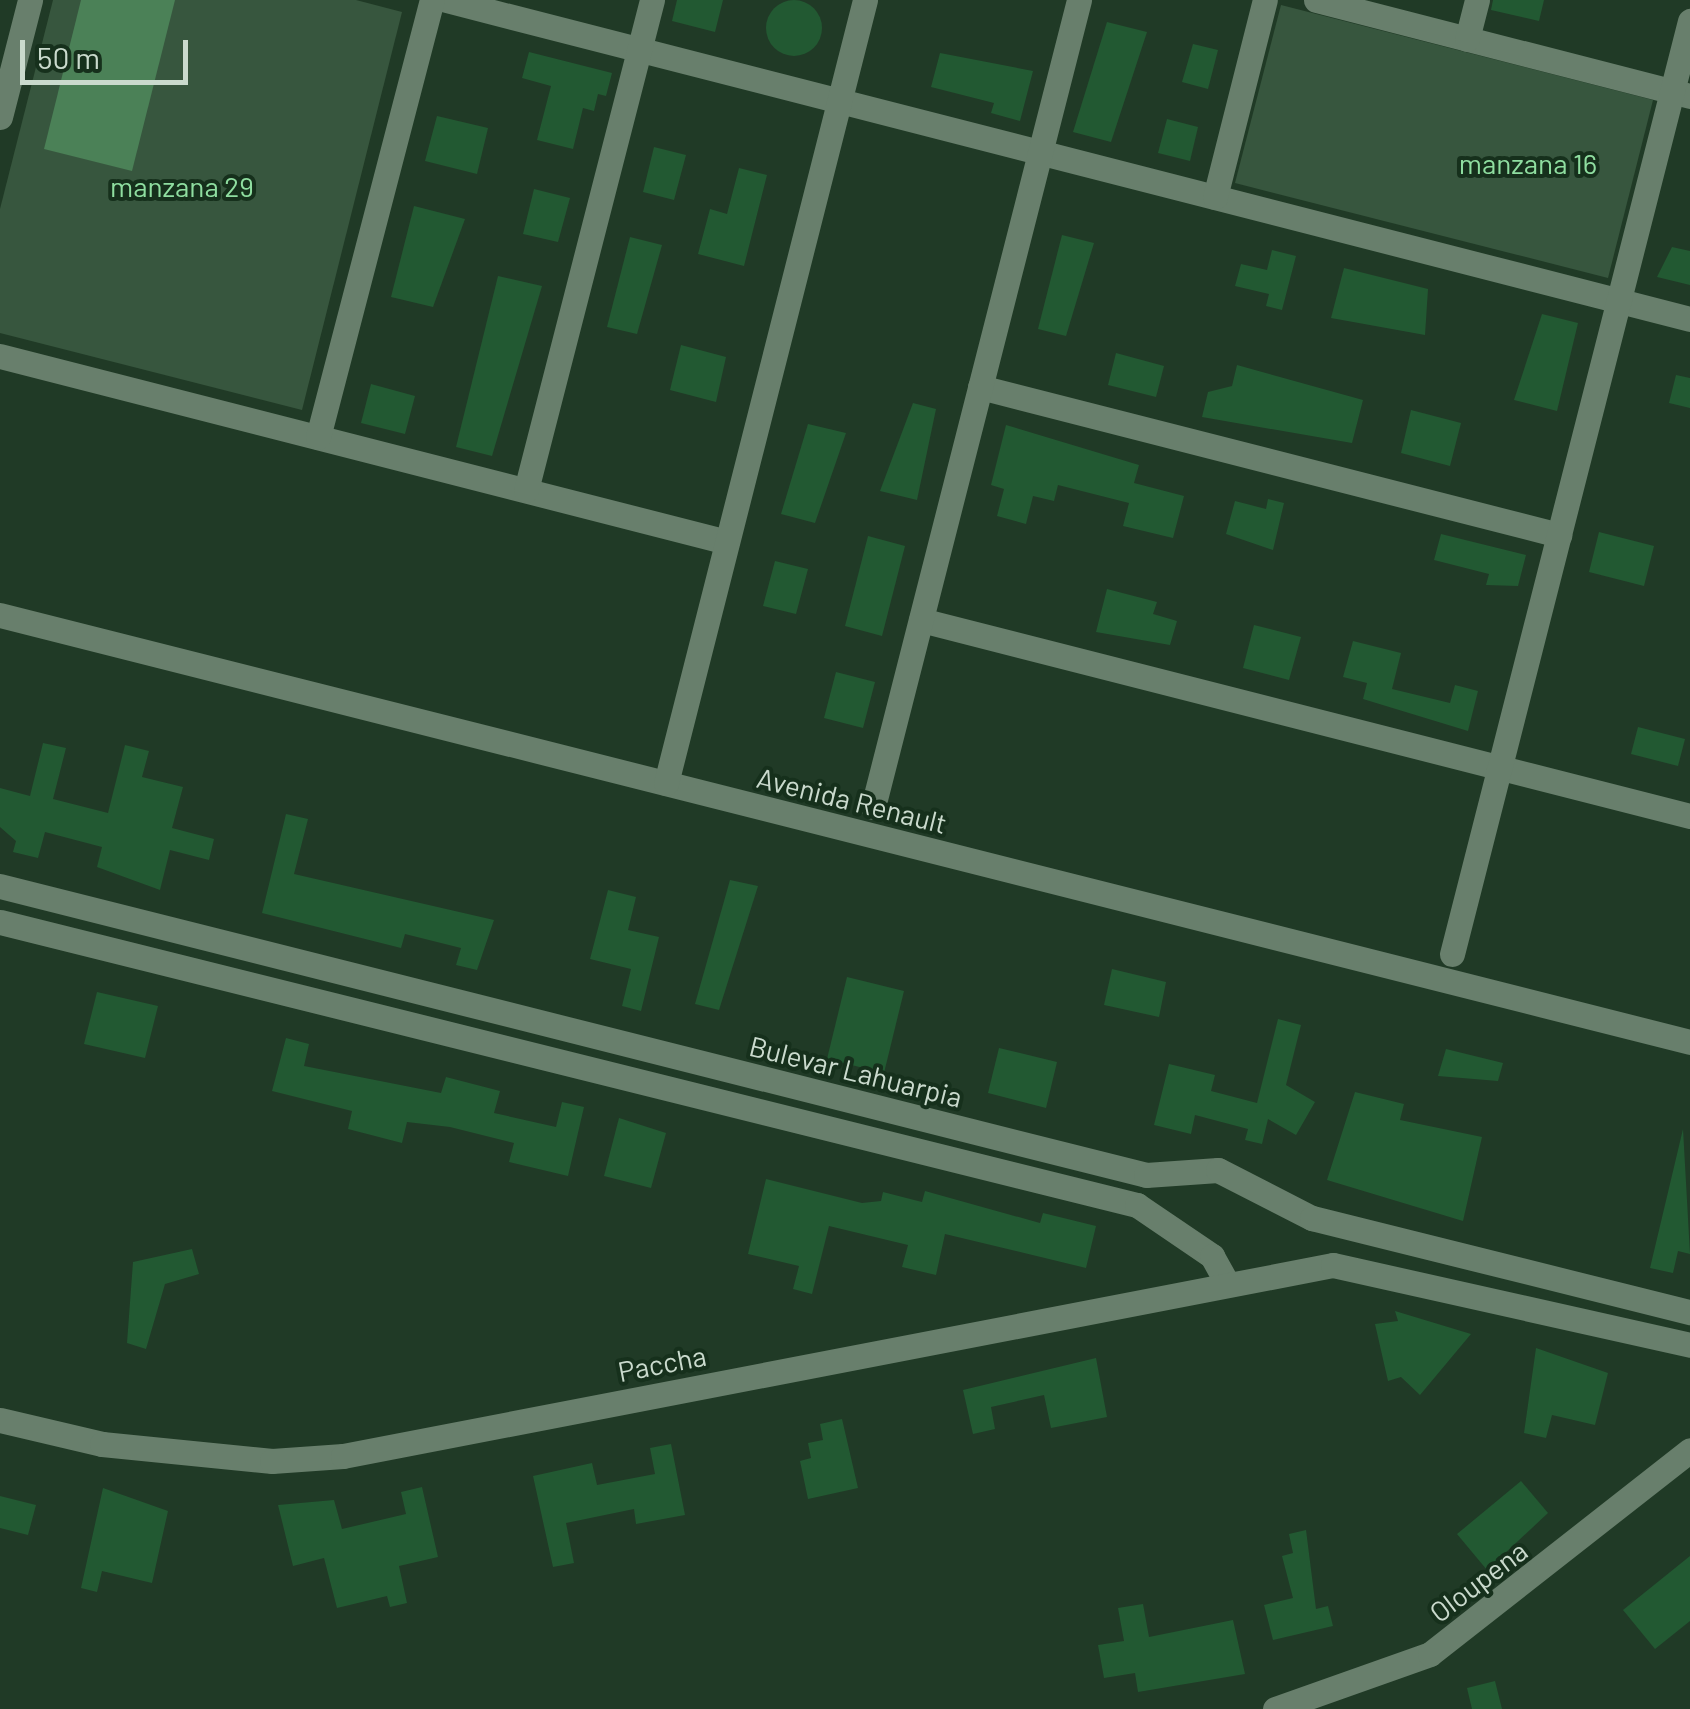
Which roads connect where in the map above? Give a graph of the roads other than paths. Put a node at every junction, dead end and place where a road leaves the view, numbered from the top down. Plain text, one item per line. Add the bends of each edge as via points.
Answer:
1 (30, 0) edge
2 (432, 0) edge
3 (446, 0) edge
4 (652, 0) edge
5 (865, 0) edge
6 (1079, 0) edge
7 (1265, 0) edge
8 (1316, 0) edge
9 (1477, 0) edge
10 (1690, 21) edge
11 (1467, 38) junction
12 (639, 50) junction
13 (1681, 94) edge
14 (840, 101) junction
15 (0, 117) edge
16 (1040, 152) junction
17 (1215, 197) junction
18 (1619, 300) junction
19 (1690, 319) edge
20 (0, 356) edge
21 (980, 387) junction
22 (318, 438) junction
23 (526, 490) junction
24 (1559, 534) junction
25 (727, 542) junction
26 (0, 615) edge
27 (921, 620) junction
28 (1500, 768) junction
29 (666, 784) junction
30 (873, 807) dead end
31 (1690, 816) edge
32 (0, 886) edge
33 (0, 922) edge
34 (1452, 954) dead end
35 (1690, 1042) edge
36 (1146, 1176) junction
37 (1136, 1205) junction
38 (1334, 1224) junction
39 (1332, 1265) junction
40 (1226, 1283) junction
41 (1690, 1312) edge
42 (1690, 1345) edge
43 (0, 1420) edge
44 (1690, 1450) edge
45 (1275, 1709) edge

1 - 15 street
2 - 22 street
3 - 12 street
4 - 12 street
5 - 14 street
6 - 16 street
7 - 17 street
8 - 11 street
9 - 11 street
10 - 13 street
11 - 13 street
12 - 14 street
12 - 23 street
13 - 18 street
14 - 16 street
14 - 25 street
16 - 17 street
16 - 21 street
17 - 18 street
18 - 19 street
18 - 24 street
20 - 22 street
21 - 24 street
21 - 27 street
22 - 23 street
23 - 25 street
24 - 28 street
25 - 29 street
26 - 29 street, Avenida Renault
27 - 28 street
27 - 30 street
28 - 31 street
28 - 34 street
29 - 35 street, Avenida Renault
32 - 36 street, Bulevar Lahuarpia
33 - 37 street
36 - 37 street
36 - 38 street, Bulevar Lahuarpia via 1218,1170
37 - 40 street via 1212,1256
38 - 39 street via 1341,1252
38 - 41 street, Bulevar Lahuarpia
39 - 40 street, Paccha
39 - 42 street
40 - 43 street, Paccha via 343,1456 272,1461 121,1446
44 - 45 street, Oloupena via 1430,1654

